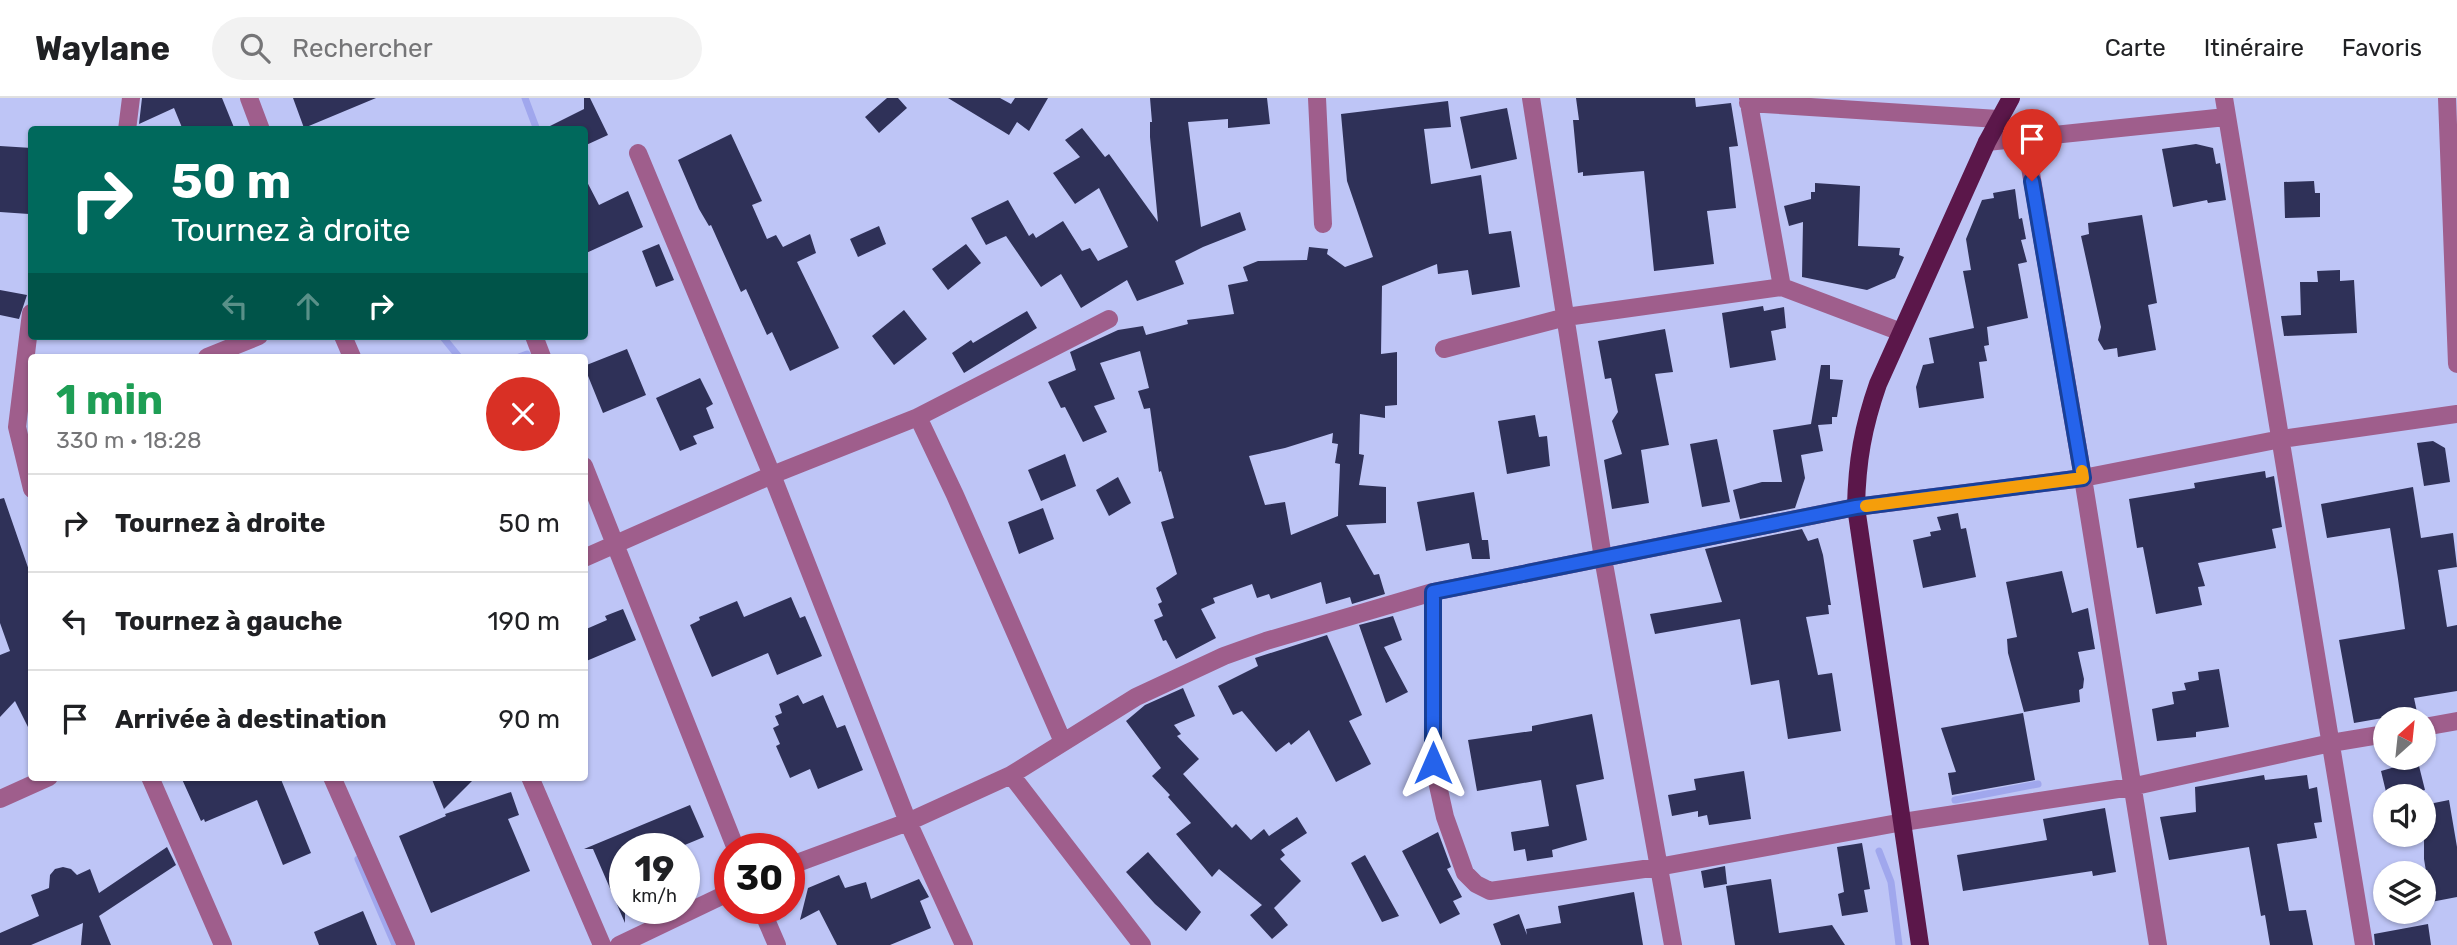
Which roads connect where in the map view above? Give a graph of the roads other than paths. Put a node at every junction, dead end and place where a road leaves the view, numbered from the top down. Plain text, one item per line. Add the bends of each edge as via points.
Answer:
1 (131, 98) edge
2 (249, 98) edge
3 (1317, 98) edge
4 (1531, 98) edge
5 (2011, 98) edge
6 (2224, 98) edge
7 (2447, 98) edge
8 (1748, 100) edge
9 (2226, 117) junction
10 (1998, 119) junction
11 (128, 126) edge
12 (260, 126) edge
13 (2452, 129) edge
14 (2025, 138) junction
15 (1987, 142) junction
16 (638, 153) dead end
17 (1323, 224) dead end
18 (1782, 287) junction
19 (1566, 317) junction
20 (1109, 319) dead end
21 (1901, 332) junction
22 (250, 340) edge
23 (1444, 349) dead end
24 (215, 354) edge
25 (28, 361) edge
26 (2457, 364) edge
27 (2457, 414) edge
28 (918, 417) junction
29 (24, 424) edge
30 (2281, 439) junction
31 (28, 456) edge
32 (772, 475) junction
33 (588, 477) edge
34 (2083, 478) junction
35 (1856, 507) junction
36 (614, 544) junction
37 (588, 556) edge
38 (1603, 558) junction
39 (1433, 592) junction
40 (2457, 721) edge
41 (2436, 725) edge
42 (2373, 736) edge
43 (1063, 742) junction
44 (2331, 743) junction
45 (1011, 775) junction
46 (40, 781) edge
47 (152, 781) edge
48 (334, 781) edge
49 (532, 781) edge
50 (2131, 787) junction
51 (0, 799) edge
52 (908, 822) junction
53 (1903, 822) junction
54 (730, 833) edge
55 (805, 860) edge
56 (1658, 867) junction
57 (714, 900) edge
58 (768, 924) edge
59 (223, 945) edge
60 (406, 945) edge
61 (601, 945) edge
62 (619, 945) edge
63 (777, 945) edge
64 (964, 945) edge
65 (1142, 945) edge
66 (1673, 945) edge
67 (1920, 945) edge
68 (2158, 945) edge
69 (2364, 945) edge

1 - 11 street
2 - 12 street
3 - 17 street
4 - 19 street
5 - 10 main road
6 - 9 street
7 - 13 street
8 - 10 street
8 - 18 street
9 - 14 street
9 - 30 street
10 - 15 main road
13 - 26 street
14 - 15 street
14 - 34 street
15 - 21 main road
16 - 32 street
18 - 19 street
18 - 21 street
19 - 23 street
19 - 38 street
20 - 28 street
21 - 35 main road via 1864,423
22 - 24 street
25 - 29 street
27 - 30 street
28 - 32 street
28 - 43 street
29 - 31 street
30 - 34 street
30 - 44 street
32 - 36 street
32 - 52 street
33 - 36 street
34 - 35 street
34 - 50 street
35 - 38 street
35 - 53 main road
36 - 37 street
36 - 54 street
38 - 39 street
38 - 56 street
39 - 43 street via 1224,656 1136,697
39 - 56 street via 1433,763 1445,817 1465,873 1490,891
40 - 41 street
42 - 44 street
43 - 45 street
44 - 50 street
44 - 69 street
45 - 52 street
45 - 65 street
46 - 51 street
47 - 59 street
48 - 60 street
49 - 61 street
50 - 53 street
50 - 68 street
52 - 55 street
52 - 64 street
53 - 56 street
53 - 67 main road
56 - 66 street
57 - 62 street
58 - 63 street

